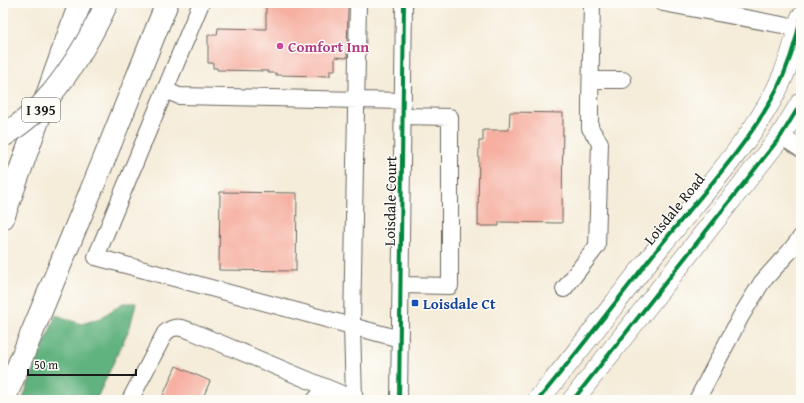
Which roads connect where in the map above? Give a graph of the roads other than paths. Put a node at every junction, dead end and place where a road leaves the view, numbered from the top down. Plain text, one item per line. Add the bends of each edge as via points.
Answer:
1 (80, 3) edge
2 (107, 3) edge
3 (167, 3) edge
4 (201, 3) edge
5 (358, 3) edge
6 (404, 3) edge
7 (592, 3) edge
8 (663, 3) edge
9 (800, 23) edge
10 (591, 80) junction
11 (622, 80) dead end
12 (165, 90) junction
13 (356, 100) junction
14 (403, 108) junction
15 (799, 113) edge
16 (3, 136) edge
17 (781, 136) junction
18 (801, 149) edge
19 (3, 218) edge
20 (801, 238) edge
21 (401, 285) junction
22 (564, 289) dead end
23 (352, 326) junction
24 (400, 339) junction
25 (325, 388) junction
26 (4, 400) edge
27 (130, 400) edge
28 (315, 400) edge
29 (355, 400) edge
30 (399, 400) edge
31 (538, 400) edge
32 (573, 400) edge
33 (697, 400) edge

1 - 19 highway, I 395
2 - 16 highway, bridge via 89,40 58,85 38,109
3 - 26 highway
4 - 12 street
5 - 13 street
6 - 14 street, Loisdale Court
7 - 10 street
8 - 9 street
9 - 31 main road, Loisdale Road via 777,88 744,142
10 - 11 street
10 - 22 street via 590,128 600,143 597,246
12 - 13 street via 179,96
12 - 23 street via 96,257
13 - 14 street
13 - 23 street
14 - 21 street, Loisdale Court
14 - 21 street via 450,117 450,286
15 - 17 main road
17 - 18 street
17 - 32 main road
20 - 33 street via 762,282
21 - 24 street, Loisdale Court
23 - 24 street
23 - 29 street
24 - 30 street, Loisdale Court
25 - 27 street via 177,327 165,333
25 - 28 street
25 - 29 street

